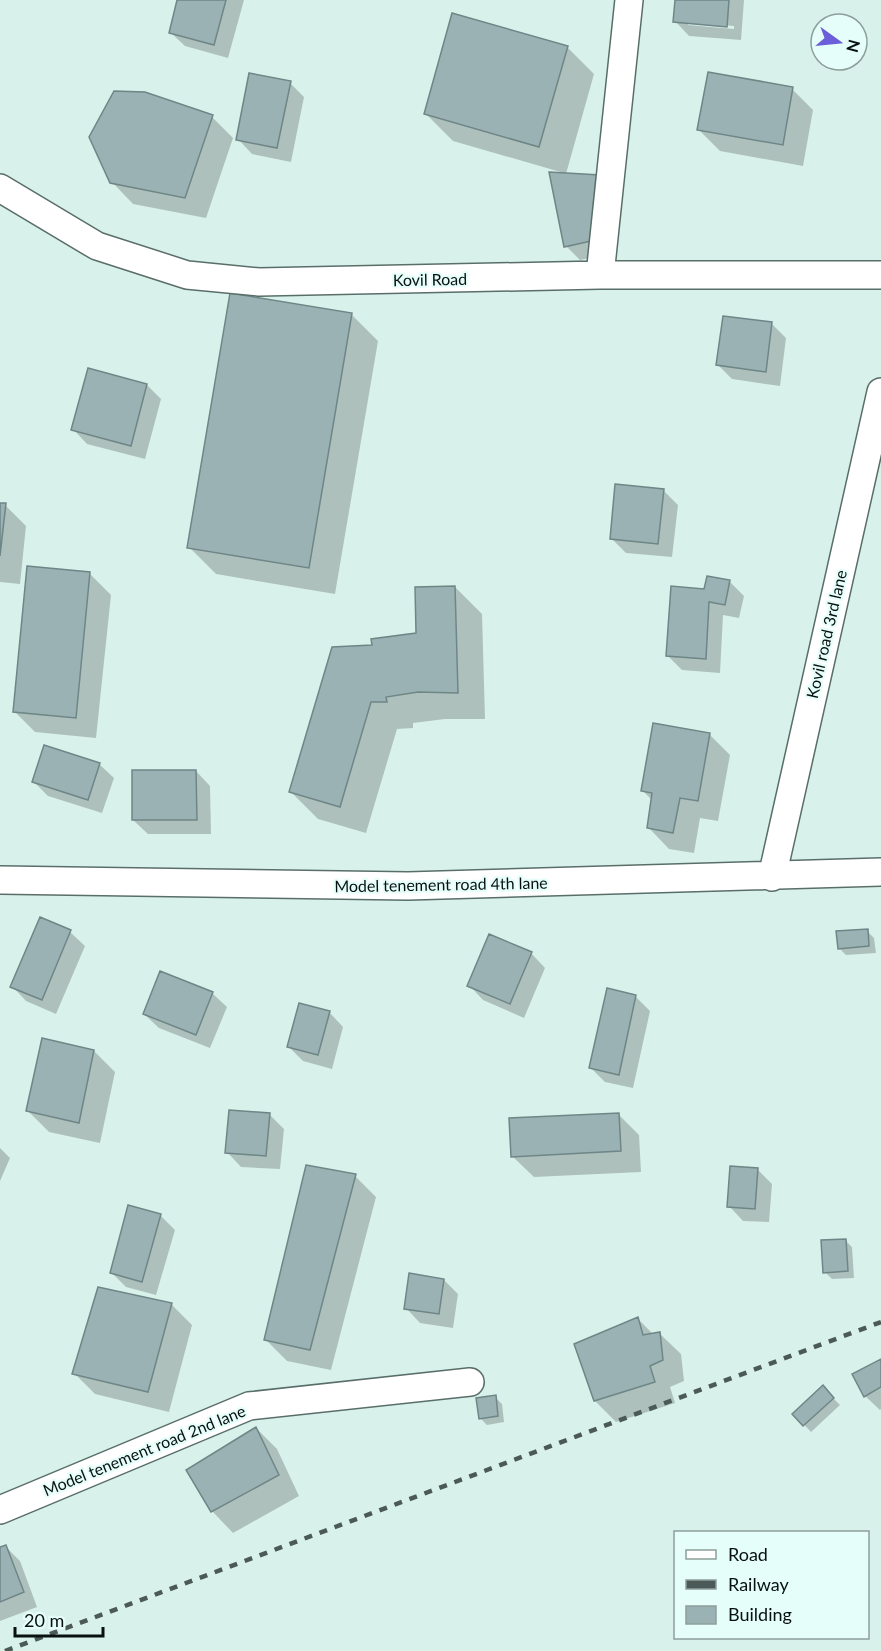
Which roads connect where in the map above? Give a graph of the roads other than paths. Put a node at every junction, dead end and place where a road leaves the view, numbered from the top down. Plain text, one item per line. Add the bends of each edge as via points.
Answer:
1 (629, 0) edge
2 (0, 188) edge
3 (600, 275) junction
4 (881, 275) edge
5 (881, 392) edge
6 (881, 872) edge
7 (772, 877) junction
8 (0, 880) edge
9 (470, 1382) dead end
10 (0, 1510) edge

1 - 3 street
2 - 3 street, Kovil Road via 97,246 187,276 259,282
3 - 4 street, Kovil Road
5 - 7 street, Kovil road 3rd lane
6 - 7 street, Model tenement road 4th lane
7 - 8 street, Model tenement road 4th lane via 408,886
9 - 10 street, Model tenement road 2nd lane via 249,1406

